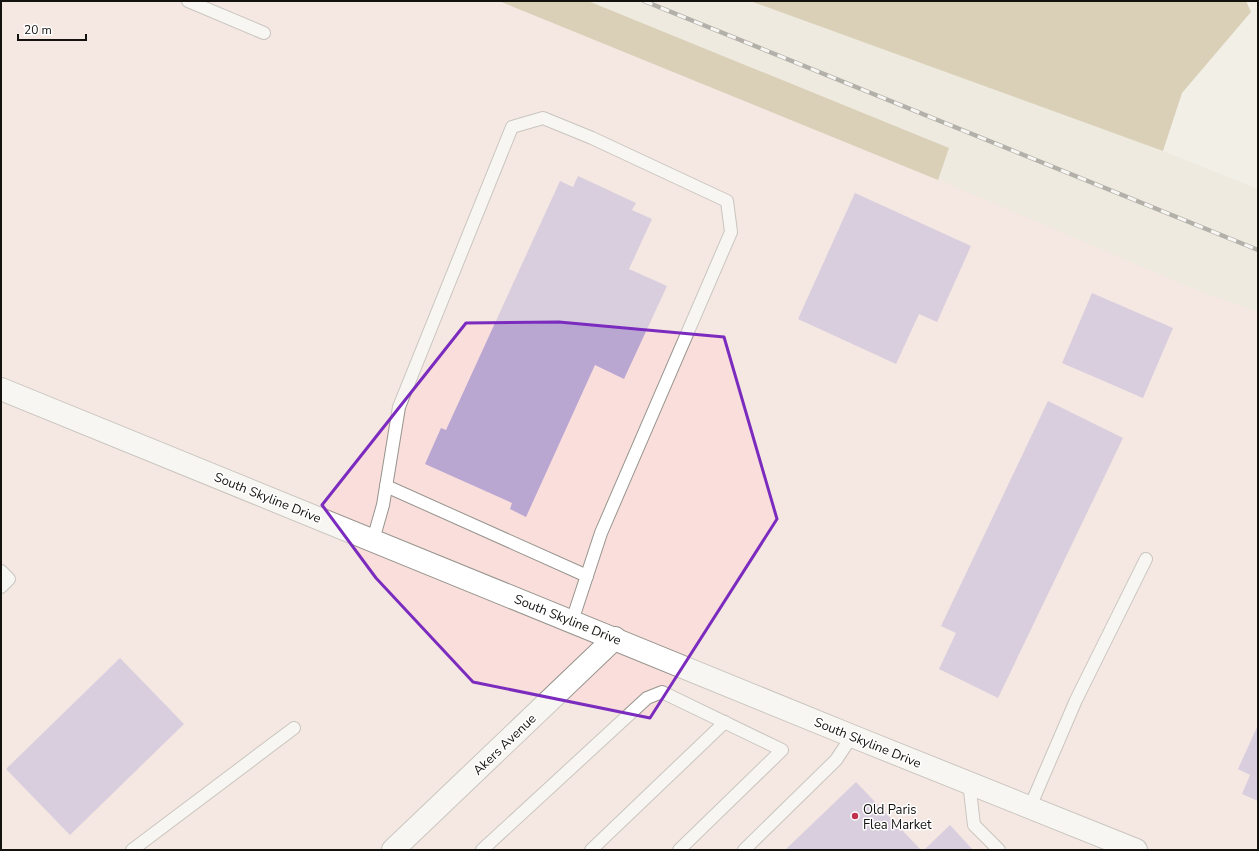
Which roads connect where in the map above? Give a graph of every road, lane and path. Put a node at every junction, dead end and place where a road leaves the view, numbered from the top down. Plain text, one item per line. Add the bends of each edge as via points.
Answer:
1 (188, 1) edge
2 (264, 33) dead end
3 (1, 389) edge
4 (386, 486) junction
5 (373, 540) junction
6 (1146, 559) dead end
7 (1, 571) edge
8 (586, 576) junction
9 (1, 587) edge
10 (572, 621) junction
11 (615, 638) junction
12 (725, 722) junction
13 (294, 728) dead end
14 (852, 736) junction
15 (969, 782) junction
16 (1030, 807) junction
17 (132, 850) edge
18 (393, 850) edge
19 (482, 850) edge
20 (592, 850) edge
21 (679, 850) edge
22 (744, 850) edge
23 (999, 850) edge
24 (1136, 850) edge

1 - 2 lane
3 - 5 street, South Skyline Drive
4 - 5 lane
4 - 8 lane
4 - 8 lane via 399,407 512,127 543,118 592,138 727,201 731,232 604,526
5 - 10 street, South Skyline Drive
6 - 16 lane via 1076,700
7 - 9 lane via 9,579
8 - 10 lane
10 - 11 street, South Skyline Drive
11 - 14 street, South Skyline Drive
11 - 18 street, Akers Avenue
12 - 19 lane via 662,692 647,698
12 - 20 lane
12 - 21 lane via 782,750
13 - 17 lane
14 - 15 street, South Skyline Drive
14 - 22 lane via 836,760
15 - 16 street, South Skyline Drive
15 - 23 lane via 974,825
16 - 24 street, South Skyline Drive

